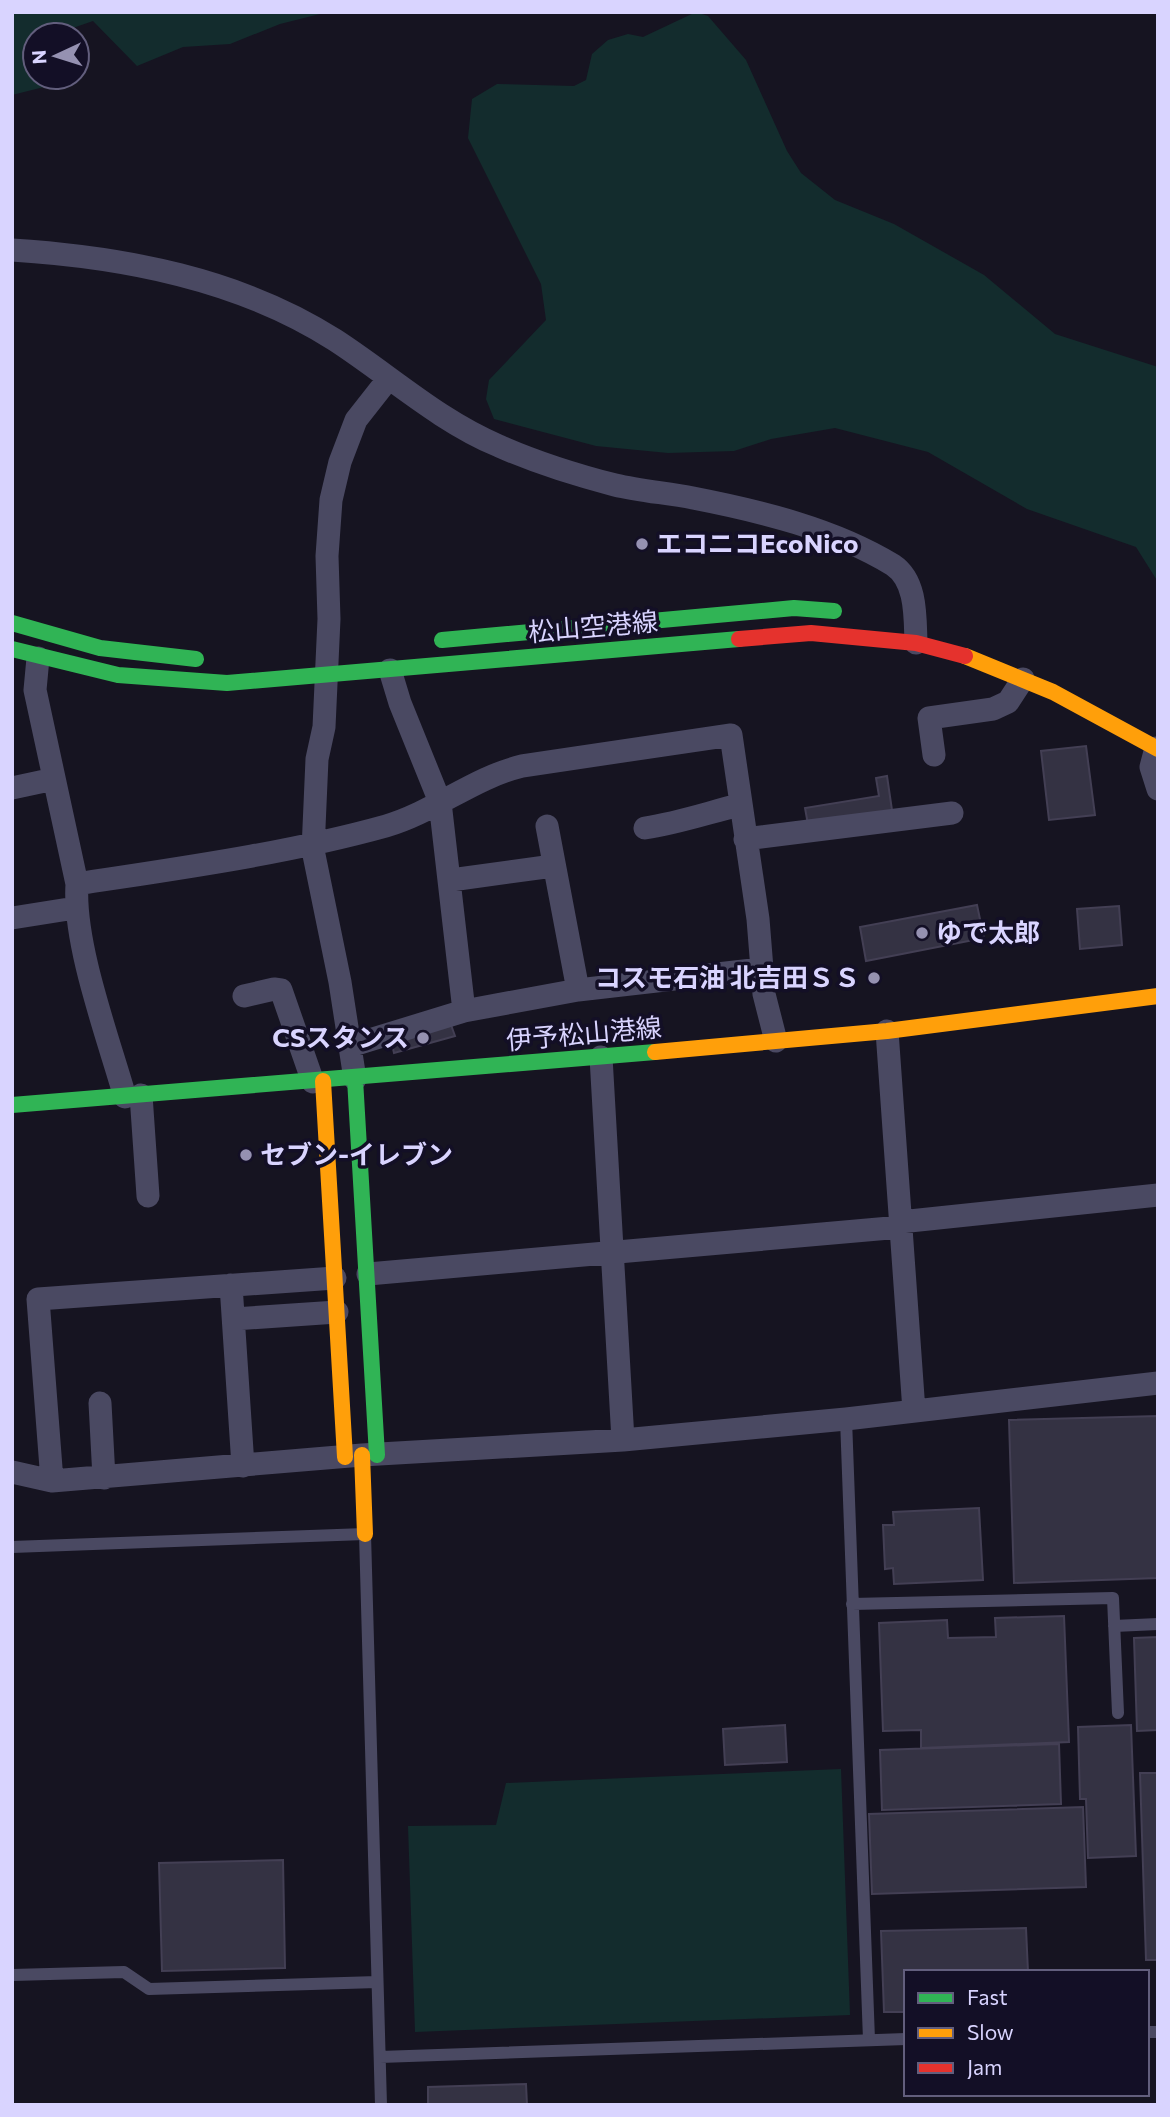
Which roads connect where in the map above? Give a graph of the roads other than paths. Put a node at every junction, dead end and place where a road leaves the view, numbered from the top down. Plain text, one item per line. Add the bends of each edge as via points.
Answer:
1 (12, 250) edge
2 (389, 378) junction
3 (848, 612) dead end
4 (12, 623) edge
5 (420, 642) dead end
6 (916, 643) junction
7 (12, 649) edge
8 (38, 658) junction
9 (219, 658) dead end
10 (390, 670) junction
11 (325, 676) junction
12 (1023, 679) junction
13 (1157, 749) edge
14 (933, 755) dead end
15 (54, 779) junction
16 (12, 788) edge
17 (1158, 789) edge
18 (440, 802) junction
19 (739, 805) junction
20 (952, 813) dead end
21 (547, 826) dead end
22 (645, 828) dead end
23 (745, 839) junction
24 (313, 842) junction
25 (554, 866) junction
26 (451, 880) junction
27 (77, 884) junction
28 (75, 908) junction
29 (12, 918) edge
30 (761, 969) junction
31 (578, 990) junction
32 (244, 996) dead end
33 (1158, 996) edge
34 (464, 1011) junction
35 (887, 1031) junction
36 (776, 1041) junction
37 (350, 1046) junction
38 (601, 1057) junction
39 (355, 1079) junction
40 (318, 1082) junction
41 (133, 1096) junction
42 (12, 1105) edge
43 (1158, 1195) edge
44 (148, 1196) dead end
45 (901, 1225) junction
46 (612, 1254) junction
47 (368, 1274) junction
48 (335, 1278) junction
49 (231, 1285) junction
50 (337, 1312) junction
51 (234, 1319) junction
52 (1158, 1383) edge
53 (100, 1403) dead end
54 (914, 1411) junction
55 (846, 1419) junction
56 (623, 1440) junction
57 (361, 1455) junction
58 (243, 1466) junction
59 (12, 1472) edge
60 (104, 1478) junction
61 (52, 1481) junction
62 (365, 1534) junction
63 (12, 1547) edge
64 (852, 1605) junction
65 (1158, 1624) edge
66 (1114, 1626) junction
67 (1118, 1713) dead end
68 (12, 1975) edge
69 (377, 1982) junction
70 (904, 2039) edge
71 (869, 2040) junction
72 (380, 2057) junction
73 (381, 2105) edge

1 - 2 street via 106,260 210,282 295,316
2 - 6 street via 498,446 616,485 755,511 819,531 876,556 909,582
2 - 11 street via 356,421 331,500
3 - 5 main road, 松山空港線 via 794,608
4 - 9 main road via 100,648 177,659
6 - 10 main road, 松山空港線 via 811,633
6 - 12 main road, 松山空港線 via 982,661
7 - 8 main road, 松山空港線
8 - 11 main road, 松山空港線 via 137,680 188,684
8 - 15 street via 35,690
10 - 11 main road, 松山空港線
10 - 18 street
11 - 24 street
12 - 13 main road, 松山空港線
12 - 14 street via 1007,702 993,709 929,718
13 - 17 street via 1151,767
15 - 16 street
15 - 27 street
18 - 19 street via 494,773 522,766 731,735
18 - 24 street via 387,825
18 - 26 street
19 - 22 street via 681,823
19 - 23 street
20 - 23 street
21 - 25 street
23 - 30 street
24 - 27 street via 252,857
24 - 37 street
25 - 26 street
25 - 31 street
26 - 34 street
27 - 28 street
28 - 29 street
28 - 41 street via 99,1007
30 - 31 street
30 - 36 street
31 - 34 street
32 - 40 street via 281,990
33 - 35 main road, 伊予松山港線
34 - 37 street
35 - 36 main road, 伊予松山港線
35 - 45 street
36 - 38 main road, 伊予松山港線
37 - 39 street
38 - 39 main road, 伊予松山港線
38 - 46 street
39 - 40 main road, 伊予松山港線
39 - 47 main road
40 - 41 main road, 伊予松山港線
40 - 48 main road
41 - 42 main road, 伊予松山港線
41 - 44 street
43 - 45 street
45 - 46 street
45 - 54 street
46 - 47 street
46 - 56 street
47 - 57 main road
48 - 49 street
48 - 50 main road
49 - 51 street
49 - 61 street via 38,1299
50 - 51 street
50 - 57 main road
51 - 58 street
52 - 54 street
53 - 60 street
54 - 55 street
55 - 56 street
55 - 64 lane
56 - 57 street
57 - 58 street
57 - 62 main road
58 - 60 street
59 - 61 street
60 - 61 street
62 - 63 lane
62 - 69 lane
64 - 66 lane via 1113,1598
64 - 71 lane
65 - 66 lane
66 - 67 lane
68 - 69 lane via 124,1972 149,1989
69 - 72 lane
70 - 71 lane
71 - 72 lane
72 - 73 lane

